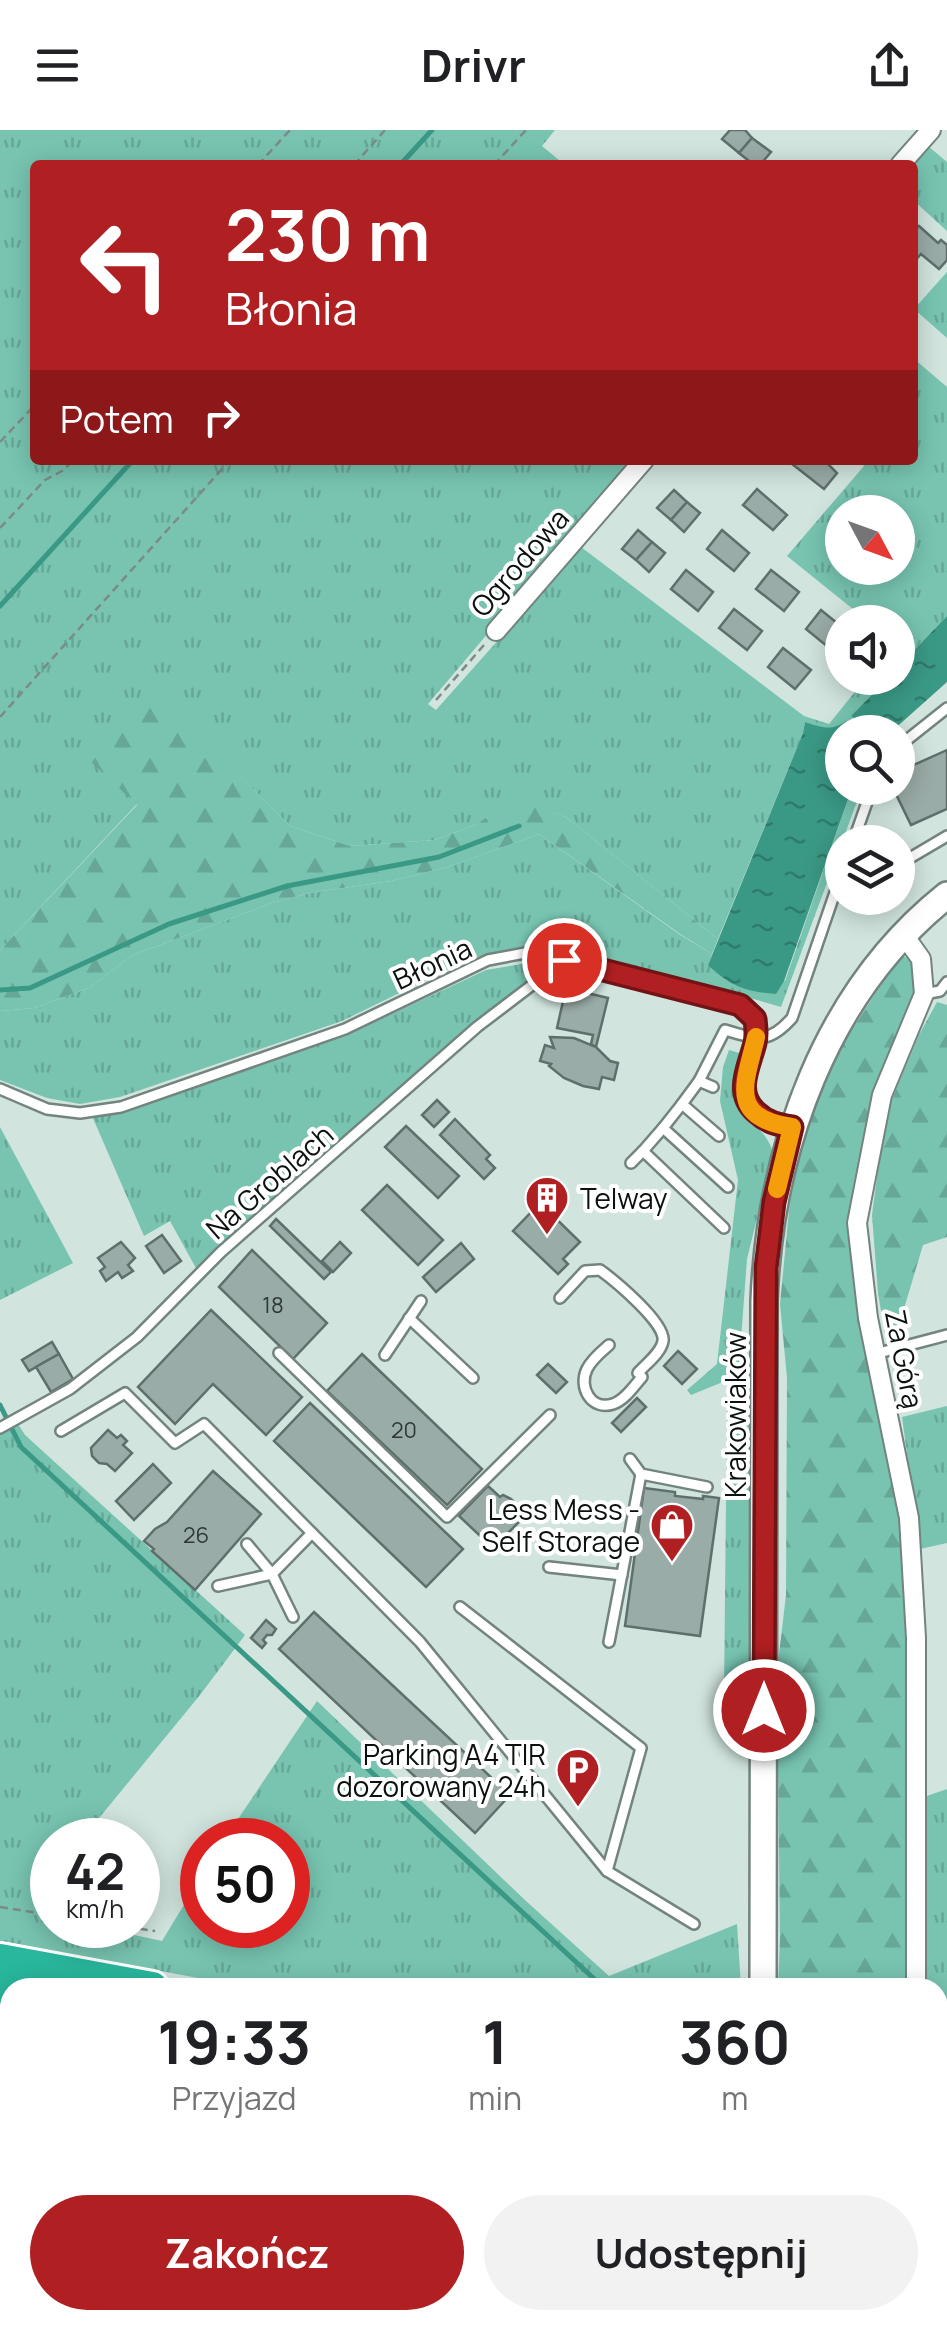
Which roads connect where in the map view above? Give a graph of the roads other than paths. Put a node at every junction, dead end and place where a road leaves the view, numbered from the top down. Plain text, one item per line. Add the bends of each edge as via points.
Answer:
1 (931, 130) edge
2 (904, 160) edge
3 (640, 465) edge
4 (496, 631) road end
5 (947, 708) edge
6 (915, 734) edge
7 (947, 836) edge
8 (915, 854) edge
9 (947, 895) edge
10 (828, 915) edge
11 (904, 935) junction
12 (564, 960) junction
13 (947, 982) edge
14 (924, 994) junction
15 (756, 1038) junction
16 (699, 1081) junction
17 (713, 1087) dead end
18 (0, 1089) edge
19 (682, 1104) junction
20 (792, 1127) junction
21 (663, 1128) junction
22 (718, 1136) dead end
23 (643, 1151) junction
24 (631, 1163) dead end
25 (728, 1187) dead end
26 (724, 1228) dead end
27 (560, 1298) dead end
28 (421, 1300) dead end
29 (409, 1318) junction
30 (947, 1335) edge
31 (608, 1344) dead end
32 (279, 1353) dead end
33 (385, 1354) dead end
34 (875, 1354) junction
35 (472, 1378) dead end
36 (550, 1415) dead end
37 (0, 1428) edge
38 (61, 1430) dead end
39 (630, 1459) dead end
40 (641, 1474) junction
41 (706, 1487) dead end
42 (312, 1533) junction
43 (584, 1542) dead end
44 (628, 1543) junction
45 (247, 1544) dead end
46 (549, 1567) dead end
47 (272, 1574) junction
48 (622, 1575) junction
49 (218, 1586) dead end
50 (460, 1607) dead end
51 (293, 1618) dead end
52 (610, 1642) dead end
53 (607, 1871) junction
54 (694, 1924) dead end
55 (0, 1960) edge
56 (98, 1978) edge
57 (764, 1978) edge
58 (916, 1978) edge

1 - 2 street
3 - 4 street, Ogrodowa
5 - 6 lane
7 - 8 lane
9 - 11 main road, Krakowiaków
10 - 15 lane via 792,1018 768,1038
11 - 14 street via 921,959
11 - 20 main road, Krakowiaków via 840,1021
12 - 15 lane, Błonia via 740,1005 755,1019
12 - 18 lane, Błonia via 526,953 488,960 346,1029 121,1108 47,1108
12 - 37 lane, Na Groblach via 221,1252 138,1337 70,1389
13 - 14 lane
14 - 34 street, Za Górą via 882,1096 857,1224
15 - 16 lane via 725,1030
15 - 20 lane via 744,1094 772,1124
16 - 17 lane
16 - 19 lane
19 - 21 lane
19 - 22 lane
20 - 57 main road, Krakowiaków via 769,1236 764,1301
21 - 23 lane
21 - 25 lane
23 - 24 lane
23 - 26 lane
27 - 31 lane via 594,1268 658,1323 664,1336 640,1375 608,1406 591,1400 584,1376
28 - 29 lane
29 - 33 lane
29 - 35 lane
30 - 34 lane
32 - 36 lane via 447,1517
34 - 58 street, Za Górą via 908,1518 913,1587
38 - 42 lane via 126,1393 175,1443 204,1424
39 - 40 lane
40 - 41 lane
40 - 44 lane
42 - 47 lane
42 - 53 lane via 420,1642
43 - 44 lane
44 - 48 lane
45 - 47 lane
46 - 48 lane
47 - 49 lane
47 - 51 lane
48 - 52 lane
50 - 53 lane via 641,1748
53 - 54 lane
55 - 56 highway

